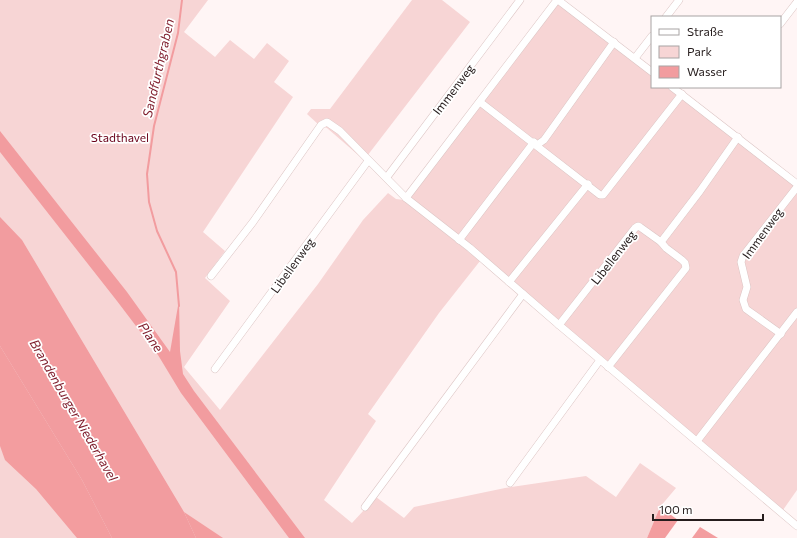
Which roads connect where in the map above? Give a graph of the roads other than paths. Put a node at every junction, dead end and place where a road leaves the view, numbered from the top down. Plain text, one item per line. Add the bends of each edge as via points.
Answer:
1 (520, 0) edge
2 (557, 0) edge
3 (679, 0) edge
4 (797, 2) edge
5 (667, 16) edge
6 (781, 23) edge
7 (651, 37) edge
8 (614, 42) junction
9 (635, 58) junction
10 (651, 71) edge
11 (673, 88) edge
12 (682, 94) junction
13 (480, 102) junction
14 (738, 138) junction
15 (536, 144) junction
16 (368, 161) junction
17 (387, 177) junction
18 (588, 184) junction
19 (797, 185) edge
20 (406, 198) junction
21 (459, 240) junction
22 (661, 242) junction
23 (211, 276) dead end
24 (509, 282) junction
25 (523, 294) junction
26 (797, 312) edge
27 (559, 325) junction
28 (780, 334) junction
29 (600, 360) junction
30 (608, 367) junction
31 (215, 369) dead end
32 (697, 441) junction
33 (510, 483) dead end
34 (365, 507) dead end
35 (797, 526) edge

1 - 17 street, Immenweg
2 - 8 street
2 - 13 street
3 - 5 street
4 - 6 street
7 - 9 street
8 - 9 street
8 - 15 street via 544,140
9 - 10 street
11 - 12 street, Immenweg
12 - 14 street, Immenweg
12 - 18 street via 603,195
13 - 15 street
13 - 20 street
14 - 19 street, Immenweg
14 - 22 street
15 - 18 street
15 - 21 street
16 - 17 street
16 - 23 street via 340,131 327,122 321,125
16 - 31 street, Libellenweg
17 - 20 street
18 - 24 street
19 - 28 street, Immenweg via 741,262 747,288 744,300 746,309
20 - 21 street
21 - 24 street
22 - 27 street, Libellenweg via 640,227 635,228
22 - 30 street, Libellenweg via 685,263 686,268
24 - 25 street
25 - 27 street
25 - 34 street
26 - 28 street
27 - 29 street
28 - 32 street
29 - 30 street
29 - 33 street
30 - 32 street
32 - 35 street

